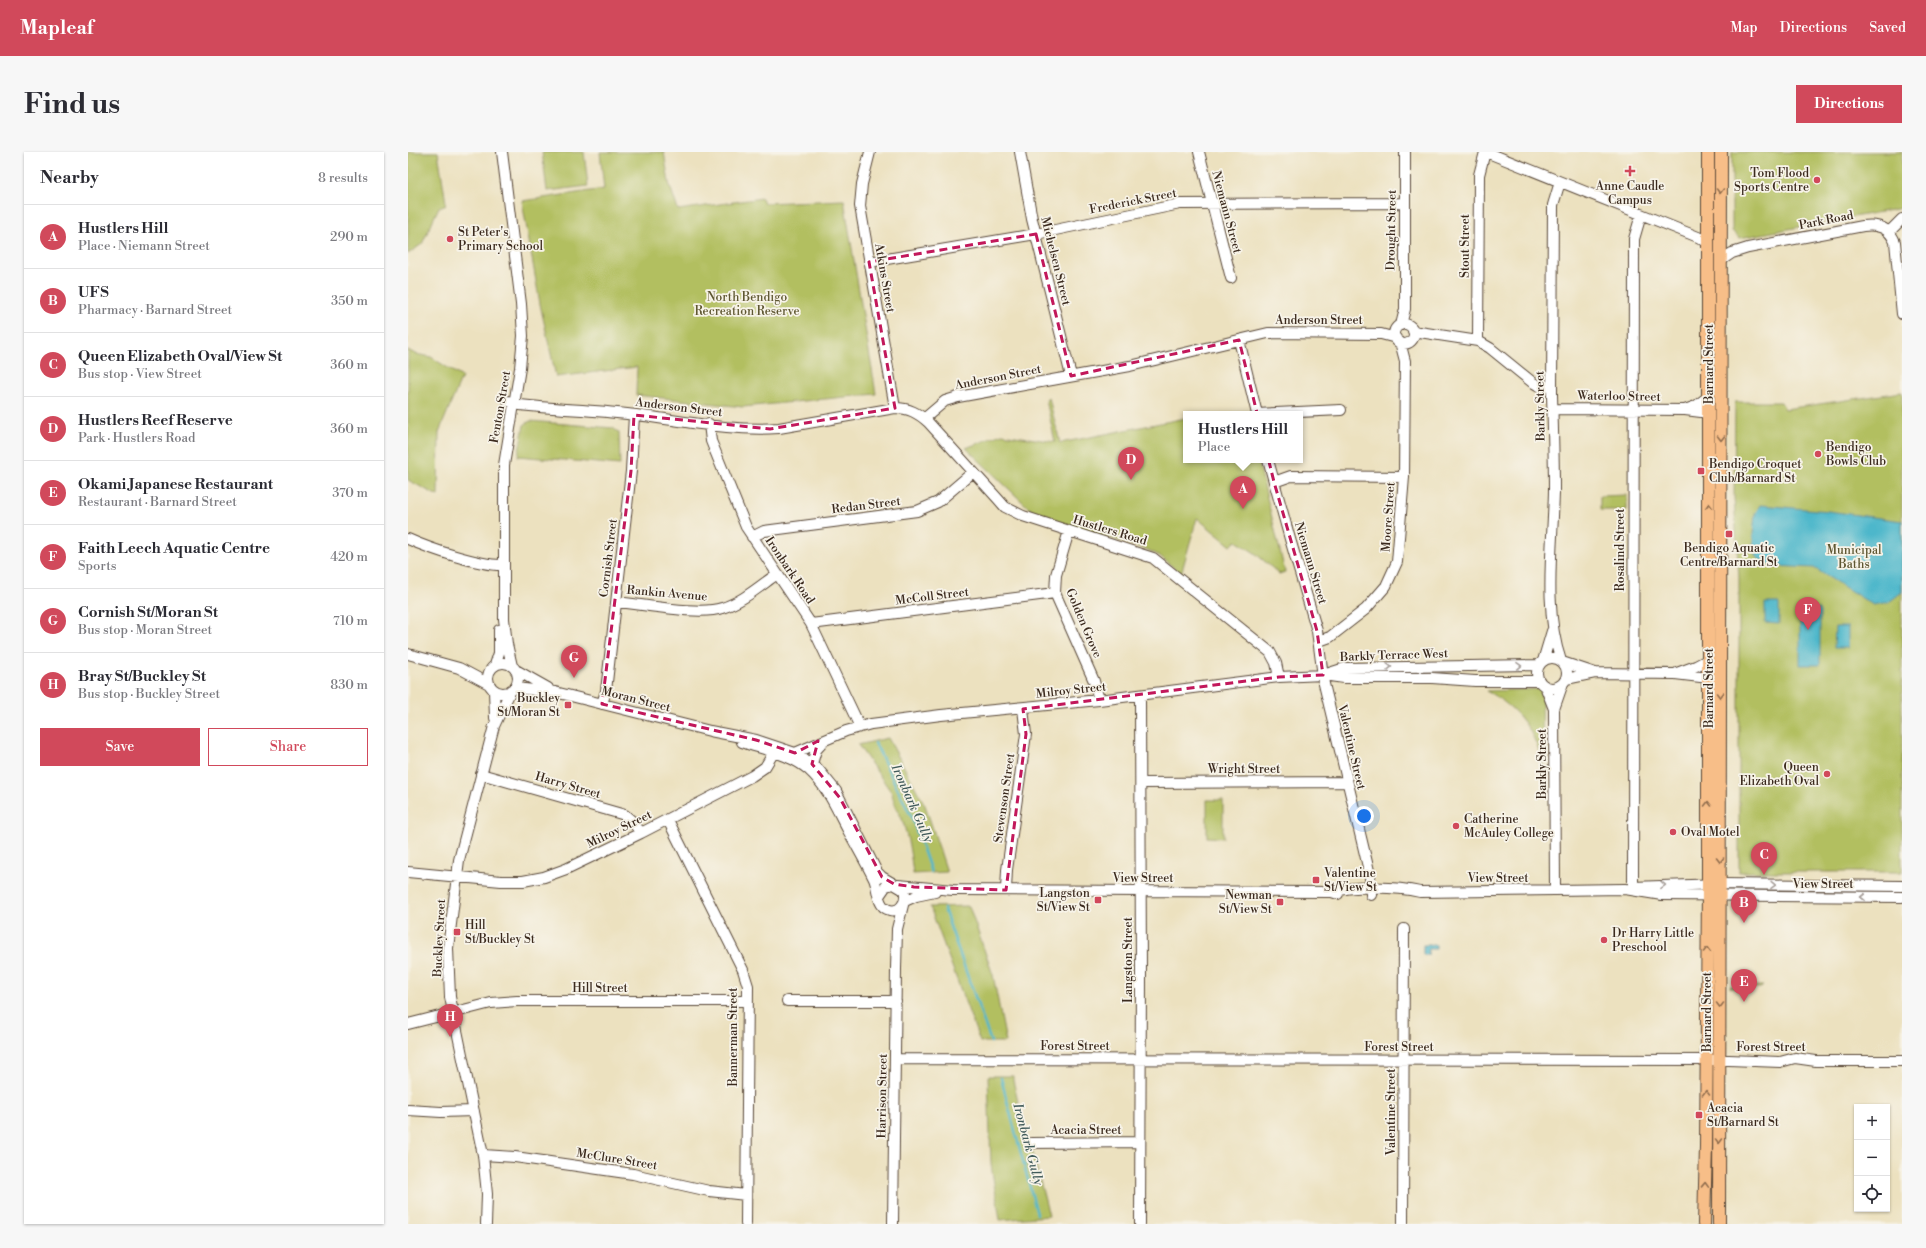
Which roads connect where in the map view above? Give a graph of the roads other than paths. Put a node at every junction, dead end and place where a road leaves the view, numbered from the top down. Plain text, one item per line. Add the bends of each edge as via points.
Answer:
1 (496, 152) edge
2 (502, 152) edge
3 (870, 152) edge
4 (1020, 152) edge
5 (1199, 152) edge
6 (1405, 152) edge
7 (1485, 152) edge
8 (1708, 152) edge
9 (1721, 152) edge
10 (1560, 182) junction
11 (1212, 203) junction
12 (1405, 203) junction
13 (1641, 214) junction
14 (1902, 219) edge
15 (1709, 224) junction
16 (1686, 232) junction
17 (1889, 232) junction
18 (1036, 234) junction
19 (1715, 246) junction
20 (1748, 248) junction
21 (1720, 261) junction
22 (869, 262) junction
23 (1231, 278) dead end
24 (1902, 314) edge
25 (1405, 334) junction
26 (1720, 335) junction
27 (1239, 340) junction
28 (1478, 341) junction
29 (1071, 376) junction
30 (1552, 387) junction
31 (1709, 396) junction
32 (511, 402) junction
33 (895, 408) junction
34 (1553, 409) junction
35 (1341, 410) dead end
36 (1634, 410) junction
37 (1685, 410) junction
38 (1256, 411) edge
39 (1303, 412) edge
40 (1709, 413) junction
41 (634, 415) junction
42 (924, 418) junction
43 (709, 424) junction
44 (1269, 463) edge
45 (973, 472) junction
46 (1404, 477) junction
47 (1274, 482) junction
48 (1720, 516) junction
49 (1069, 531) junction
50 (752, 537) junction
51 (408, 539) edge
52 (501, 565) junction
53 (777, 574) junction
54 (1056, 592) junction
55 (1709, 592) junction
56 (616, 602) junction
57 (1720, 606) junction
58 (811, 624) junction
59 (1552, 631) junction
60 (1319, 641) junction
61 (408, 654) edge
62 (1708, 659) junction
63 (1562, 662) junction
64 (1541, 663) junction
65 (493, 667) junction
66 (459, 668) junction
67 (514, 668) junction
68 (1595, 673) junction
69 (1633, 673) junction
70 (1675, 674) junction
71 (1323, 675) junction
72 (1279, 677) junction
73 (1709, 678) junction
74 (1564, 681) junction
75 (1542, 684) junction
76 (492, 687) junction
77 (512, 689) junction
78 (556, 692) junction
79 (1140, 695) junction
80 (1100, 700) junction
81 (602, 704) junction
82 (1023, 708) junction
83 (1554, 709) junction
84 (494, 726) junction
85 (860, 726) junction
86 (710, 731) junction
87 (825, 740) junction
88 (774, 752) junction
89 (795, 753) junction
90 (806, 763) junction
91 (481, 774) junction
92 (1347, 782) junction
93 (1141, 783) junction
94 (668, 820) junction
95 (641, 833) junction
96 (408, 872) edge
97 (456, 876) junction
98 (896, 885) junction
99 (1902, 886) edge
100 (1629, 888) junction
101 (953, 890) junction
102 (1006, 890) junction
103 (1141, 890) junction
104 (1555, 890) junction
105 (1714, 890) junction
106 (1371, 892) junction
107 (879, 896) junction
108 (1902, 898) edge
109 (904, 903) junction
110 (888, 909) junction
111 (1404, 929) dead end
112 (896, 969) junction
113 (748, 1001) junction
114 (787, 1001) dead end
115 (896, 1001) junction
116 (453, 1012) junction
117 (408, 1024) edge
118 (895, 1058) junction
119 (1140, 1059) junction
120 (1404, 1060) junction
121 (1706, 1060) junction
122 (1719, 1060) junction
123 (1902, 1061) edge
124 (408, 1110) edge
125 (474, 1112) junction
126 (1140, 1142) junction
127 (1031, 1143) dead end
128 (482, 1155) junction
129 (746, 1195) junction
130 (486, 1224) edge
131 (746, 1224) edge
132 (893, 1224) edge
133 (1140, 1224) edge
134 (1403, 1224) edge
135 (1703, 1224) edge
136 (1719, 1224) edge

1 - 32 street, Fenton Street via 517,318
2 - 32 street, Fenton Street via 522,319 522,351
3 - 22 street, Atkins Street via 862,184 860,206
4 - 18 street, Michelsen Street
5 - 11 street, Niemann Street
6 - 12 street, Drought Street
7 - 10 street
7 - 28 street, Stout Street via 1479,175
8 - 15 main road, Barnard Street
9 -> 19 main road, Barnard Street
10 - 13 street
10 - 30 street, Barkly Street via 1553,205
11 - 12 street, Frederick Street
11 - 18 street, Frederick Street via 1180,204
11 - 23 street, Niemann Street
12 - 25 street, Drought Street
13 - 16 street
13 - 36 street, Rosalind Street via 1634,239
14 - 17 street
15 - 16 street via 1698,232
15 - 19 main road, Barnard Street
16 - 19 street
17 - 20 street, Park Road via 1882,227 1870,225
17 - 24 street via 1896,248
18 - 22 street, Frederick Street
18 - 29 street, Michelsen Street
19 - 20 street, Park Road
19 - 21 main road, Barnard Street
19 - 31 main road, Barnard Street via 1709,326
20 - 21 street, Park Road via 1732,253
21 - 26 main road, Barnard Street
22 - 33 street, Atkins Street
25 - 27 street, Anderson Street via 1268,333
25 - 28 street, Anderson Street via 1430,334
25 - 46 street, Moore Street
26 - 40 main road via 1716,356 1715,408
26 -> 48 main road, Barnard Street
27 - 29 street, Anderson Street via 1136,365
27 - 38 street
28 - 30 street via 1532,382 1539,386
29 - 42 street, Anderson Street via 951,399
30 - 34 street, Barkly Street
31 - 37 street, Waterloo Street via 1696,406
31 - 40 main road, Barnard Street
32 - 41 street, Anderson Street
32 - 52 street, Fenton Street via 504,465
33 - 42 street, Anderson Street via 910,410
33 - 43 street, Anderson Street via 779,428 760,429
34 - 36 street, Waterloo Street
34 - 59 street, Barkly Street
35 - 39 street
36 - 37 street, Waterloo Street
36 - 69 street, Rosalind Street
37 - 40 street, Waterloo Street
55 -> 40 main road, Barnard Street
41 - 43 street, Anderson Street
41 - 56 street, Cornish Street via 632,471
42 - 45 street, Hustlers Road
43 - 50 street, Ironbark Road via 711,441
44 - 47 street, Niemann Street
45 - 49 street, Hustlers Road via 1013,512
45 - 50 street, Redan Street via 938,502 917,511 764,531
46 - 47 street via 1291,476
46 - 60 street, Moore Street via 1399,552 1392,575 1366,609 1330,637
47 - 60 street, Niemann Street
48 - 55 main road via 1714,522
48 - 57 main road, Barnard Street
49 - 54 street, Golden Grove via 1056,575
49 - 72 street, Hustlers Road via 1153,558 1270,652
50 - 53 street, Ironbark Road
51 - 52 street via 445,552
52 - 65 street, Fenton Street via 499,653
52 - 67 street, Fenton Street via 504,629
53 - 56 street, Rankin Avenue via 735,602 715,610 700,611
53 - 58 street, Ironbark Road
54 - 58 street, McColl Street
54 - 80 street, Golden Grove
55 - 62 main road, Barnard Street
56 - 81 street, Cornish Street via 606,691
57 - 73 main road via 1715,628 1715,672
57 -> 105 main road, Barnard Street
58 - 85 street, Ironbark Road
59 - 63 street, Barkly Street
59 - 64 street, Barkly Street
60 - 71 street, Niemann Street
61 - 66 street
62 - 70 street via 1689,670
62 - 73 main road, Barnard Street
63 - 64 street via 1552,658
63 - 68 street
63 - 74 street via 1567,670
71 -> 64 street, Barkly Terrace West via 1345,668
64 - 75 street via 1537,673
65 - 66 street
65 - 67 street via 504,663
65 - 76 street via 488,676
66 - 76 street
67 - 77 street via 518,679
67 - 78 street, Moran Street
68 - 69 street
68 - 74 street
69 - 70 street
69 - 100 street, Rosalind Street
70 - 73 street
71 - 72 street, Milroy Street
71 - 75 street, Barkly Terrace West via 1344,678 1432,678
71 - 92 street, Valentine Street
72 - 79 street, Milroy Street
105 -> 73 main road, Barnard Street
74 - 75 street via 1554,688
74 - 83 street, Barkly Street
75 - 83 street, Barkly Street
76 - 77 street via 502,693
76 - 84 street, Buckley Street via 496,707
77 - 78 street, Moran Street
77 - 84 street, Buckley Street
78 - 81 street, Moran Street
79 - 80 street, Milroy Street
79 - 93 street, Langston Street
80 - 82 street, Milroy Street
81 - 86 street, Moran Street
82 - 85 street, Milroy Street via 941,715
82 - 102 street, Stevenson Street via 1026,734
83 - 104 street, Barkly Street
84 - 91 street, Buckley Street
85 - 87 street, Milroy Street
86 - 88 street, Moran Street
86 - 89 street, Moran Street via 756,740
87 - 89 street, Milroy Street
87 - 90 street
88 - 90 street, Moran Street
88 - 94 street, Milroy Street via 760,771
89 - 90 street, Moran Street
90 - 98 street via 826,777 838,794 877,872 882,878
90 - 107 street via 832,800 874,879
91 - 95 street, Harry Street via 625,815
91 - 97 street, Buckley Street
92 - 93 street, Wright Street
92 - 106 street, Valentine Street via 1370,875
93 - 103 street, Langston Street
94 - 95 street, Milroy Street
94 - 113 street, Bannerman Street via 743,970 748,986
95 - 97 street, Milroy Street via 544,877 511,881
96 - 97 street, Milroy Street
97 - 116 street, Buckley Street via 448,948
98 - 101 street, View Street
98 - 107 street via 886,886
98 - 109 street via 905,894
105 -> 99 street, View Street
100 - 104 street, View Street
100 - 105 street, View Street
101 - 102 street, View Street
101 - 109 street, View Street via 916,896
102 - 103 street, View Street
103 - 106 street, View Street via 1332,892 1342,895
103 - 119 street, Langston Street
104 - 106 street, View Street via 1420,892 1410,895
108 -> 105 street, View Street
121 -> 105 main road, Barnard Street
105 -> 122 main road, Barnard Street
107 - 110 street via 881,904
109 - 110 street via 896,910
109 - 112 street, Harrison Street via 897,929
110 - 112 street, Harrison Street via 892,923
111 - 120 street, Valentine Street
112 - 115 street, Harrison Street
113 - 116 street, Hill Street via 517,1000
113 - 129 street, Bannerman Street
114 - 115 street
115 - 118 street, Harrison Street
116 - 117 street, Hill Street
116 - 125 street, Buckley Street
118 - 119 street, Forest Street
118 - 132 street, Harrison Street
119 - 120 street, Forest Street
119 - 126 street, Langston Street
120 - 121 street, Forest Street
120 - 134 street, Valentine Street
121 - 122 street, Forest Street
135 -> 121 main road, Barnard Street
122 - 123 street, Forest Street via 1780,1062 1795,1058 1816,1061
122 -> 136 main road, Barnard Street
124 - 125 street
125 - 128 street, Buckley Street
126 - 127 street, Acacia Street
126 - 133 street, Langston Street
128 - 129 street, McClure Street via 515,1156 625,1172 709,1191
128 - 130 street, Buckley Street via 487,1194
129 - 131 street, Bannerman Street

